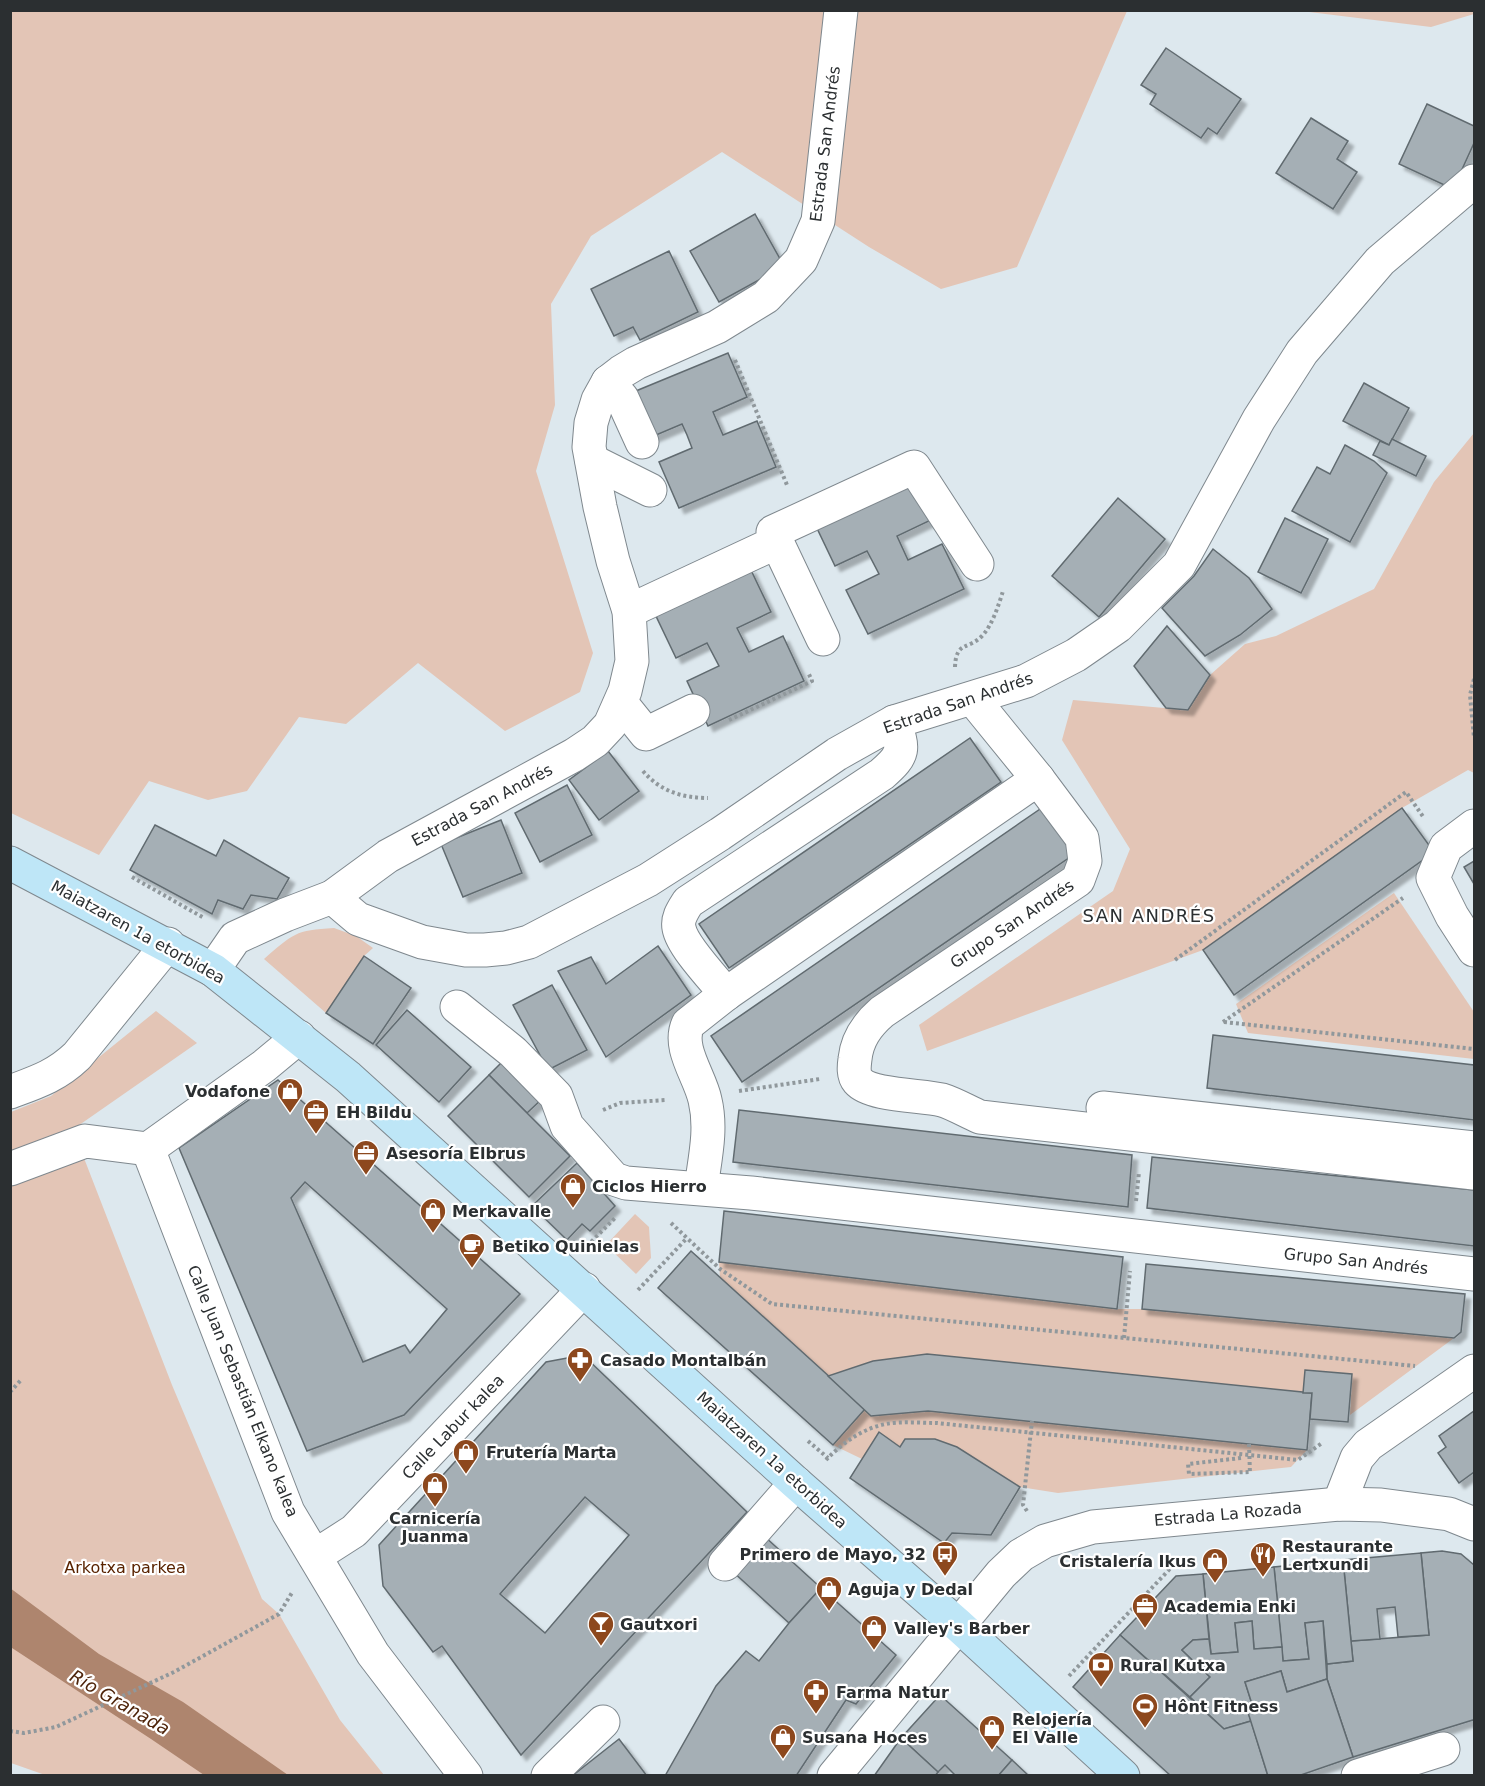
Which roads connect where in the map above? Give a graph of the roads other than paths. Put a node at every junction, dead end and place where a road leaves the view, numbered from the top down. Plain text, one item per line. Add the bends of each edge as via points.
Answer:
1 (841, 10) edge
2 (1471, 179) edge
3 (608, 382) junction
4 (642, 442) dead end
5 (592, 460) junction
6 (650, 490) dead end
7 (777, 542) junction
8 (977, 564) road end
9 (629, 610) junction
10 (823, 639) dead end
11 (973, 699) junction
12 (693, 711) road end
13 (616, 714) junction
14 (894, 722) junction
15 (1038, 778) junction
16 (1474, 826) edge
17 (10, 863) edge
18 (25, 876) edge
19 (332, 897) junction
20 (168, 944) junction
21 (1474, 950) edge
22 (213, 970) junction
23 (726, 994) junction
24 (457, 1007) dead end
25 (299, 1037) junction
26 (10, 1092) edge
27 (943, 1101) junction
28 (1474, 1148) edge
29 (148, 1149) junction
30 (10, 1169) edge
31 (1474, 1173) edge
32 (701, 1188) junction
33 (1474, 1274) edge
34 (574, 1280) junction
35 (1472, 1379) edge
36 (798, 1485) junction
37 (1340, 1504) junction
38 (1474, 1524) edge
39 (315, 1556) junction
40 (725, 1564) dead end
41 (957, 1624) junction
42 (603, 1722) dead end
43 (1443, 1749) dead end
44 (466, 1776) edge
45 (548, 1776) edge
46 (834, 1776) edge
47 (1123, 1776) edge
48 (1358, 1776) edge

1 - 3 street, Estrada San Andrés via 819,221 801,260 766,297 717,327 636,363
2 - 11 street, Estrada San Andrés via 1380,261 1302,352 1259,419 1179,565 1118,626 1076,655 1026,681
3 - 4 street via 622,398
3 - 5 street via 591,423
5 - 6 street
5 - 9 street via 612,561
7 - 8 street via 773,532 914,467
7 - 9 street
7 - 10 street
9 - 13 street via 632,661
11 - 14 street, Estrada San Andrés
11 - 15 street, Grupo San Andrés
12 - 13 street via 646,734
13 - 19 street, Estrada San Andrés via 595,741 574,755 388,856
14 - 19 street, Estrada San Andrés via 837,754 648,880 529,942 485,950 422,942 358,919
14 - 23 street via 902,750 893,765 688,902 680,914 678,927 684,941
15 - 23 street
15 - 27 street, Grupo San Andrés via 1083,838 1085,861 1078,880 882,1012 870,1022 857,1044 855,1073 863,1085
16 - 21 street via 1446,847 1433,878
17 - 18 street, Maiatzaren 1a etorbidea
18 - 20 street, Maiatzaren 1a etorbidea
19 - 22 street, Estrada San Andrés via 235,938
20 - 22 street, Maiatzaren 1a etorbidea
20 - 26 street via 77,1056 46,1079
22 - 25 street, Maiatzaren 1a etorbidea
23 - 32 street via 693,1018 685,1031 686,1047 709,1117
24 - 32 street, Grupo San Andrés via 513,1052 556,1096 567,1126 614,1179 645,1189
25 - 29 street
25 - 34 street, Maiatzaren 1a etorbidea
27 - 28 street, Grupo San Andrés via 985,1096
27 - 31 street, Grupo San Andrés via 980,1117
29 - 30 street via 85,1141
29 - 39 street, Calle Juan Sebastián Elkano kalea via 288,1512
32 - 33 street, Grupo San Andrés
34 - 36 street, Maiatzaren 1a etorbidea
34 - 39 street, Calle Labur kalea via 354,1531
35 - 37 street via 1368,1445 1357,1458
36 - 40 street
36 - 41 street, Maiatzaren 1a etorbidea
37 - 38 street, Estrada La Rozada via 1449,1514
37 - 41 street, Estrada La Rozada via 1094,1527 1045,1541 1021,1555
39 - 44 street, Calle Juan Sebastián Elkano kalea via 373,1654
41 - 46 street, Estrada La Rozada
41 - 47 street, Maiatzaren 1a etorbidea
42 - 45 street
43 - 48 street

